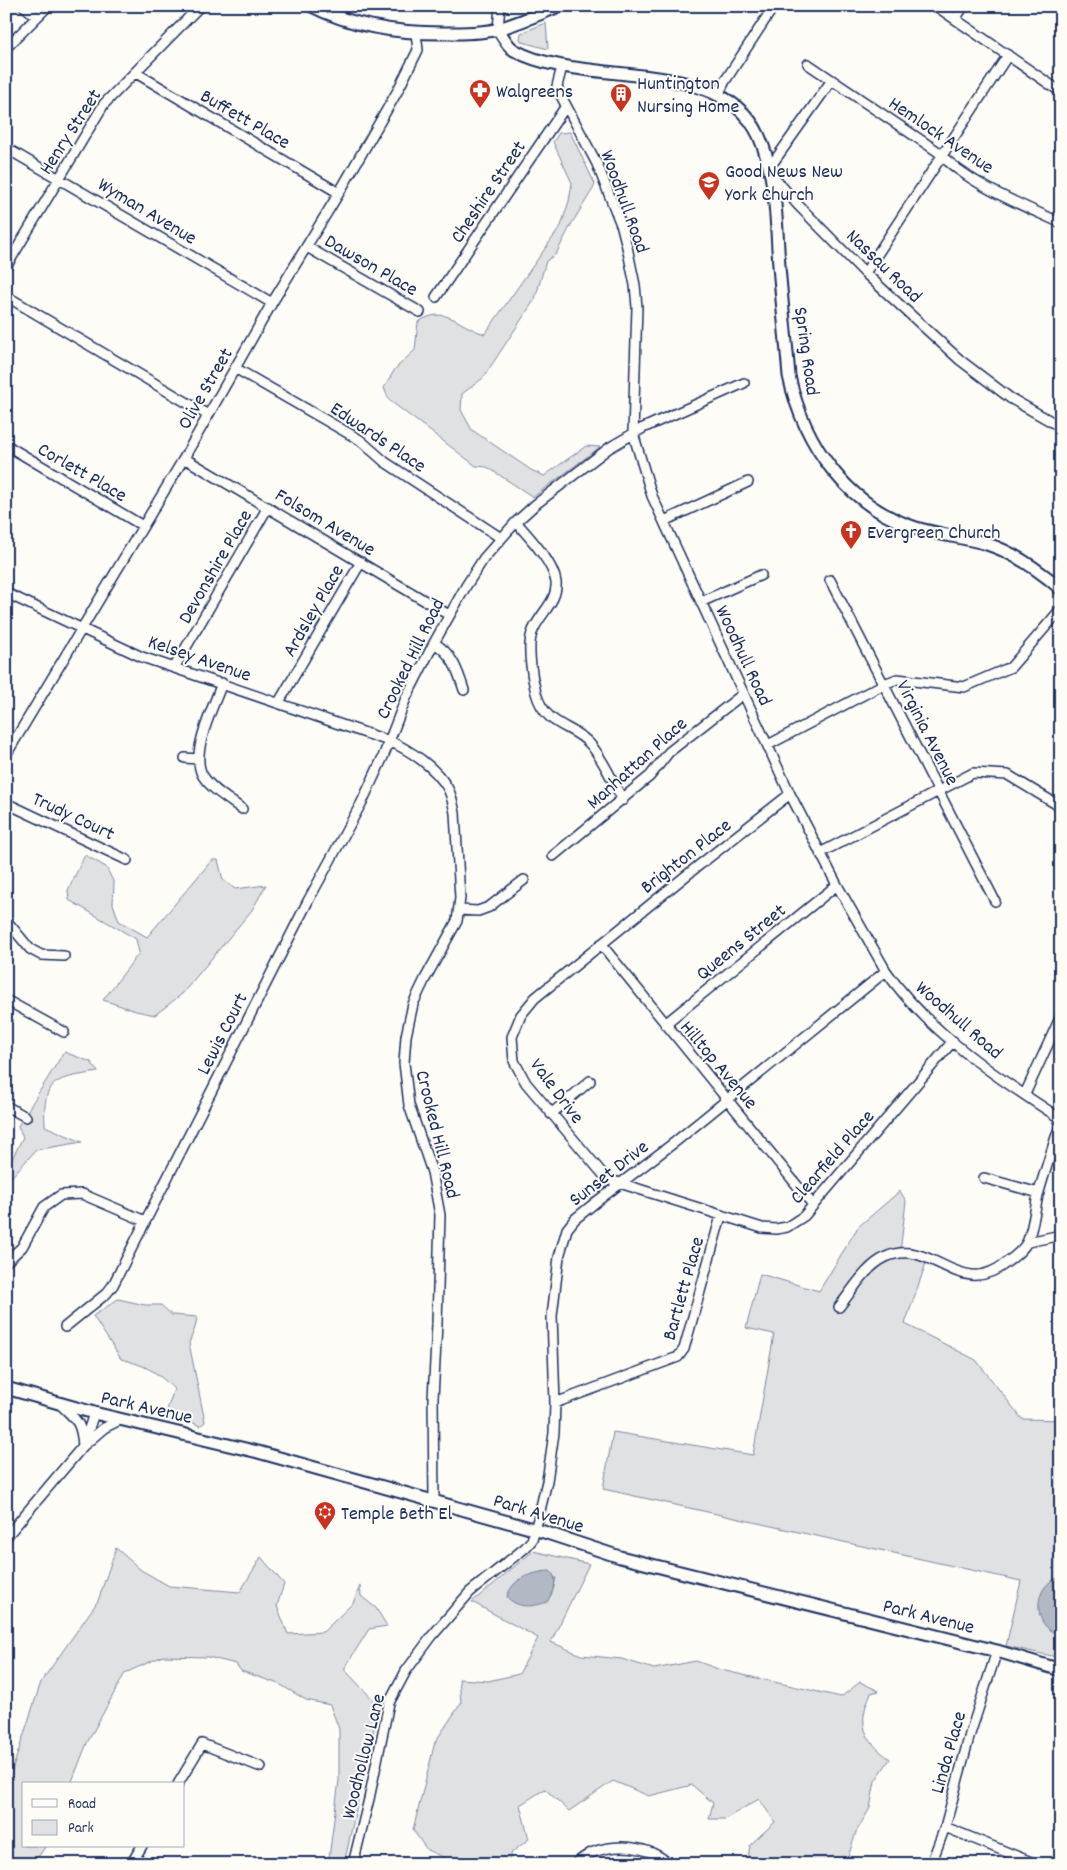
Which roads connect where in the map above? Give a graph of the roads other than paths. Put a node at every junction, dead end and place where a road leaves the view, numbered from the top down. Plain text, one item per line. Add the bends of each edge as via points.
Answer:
1 (24, 6) edge
2 (48, 6) edge
3 (200, 6) edge
4 (312, 6) edge
5 (500, 6) edge
6 (559, 6) edge
7 (774, 6) edge
8 (936, 6) edge
9 (964, 6) edge
10 (36, 17) junction
11 (955, 19) junction
12 (498, 29) junction
13 (416, 33) junction
14 (6, 48) edge
15 (1008, 55) junction
16 (808, 64) dead end
17 (562, 67) junction
18 (136, 72) junction
19 (832, 80) junction
20 (1061, 92) edge
21 (718, 95) junction
22 (566, 106) junction
23 (6, 148) edge
24 (942, 156) junction
25 (771, 171) junction
26 (59, 177) junction
27 (339, 193) junction
28 (1061, 223) edge
29 (307, 247) junction
30 (6, 267) edge
31 (865, 273) junction
32 (6, 296) edge
33 (436, 297) dead end
34 (272, 303) junction
35 (420, 312) dead end
36 (235, 368) junction
37 (744, 383) dead end
38 (208, 415) junction
39 (1061, 427) edge
40 (634, 433) junction
41 (6, 445) edge
42 (184, 458) junction
43 (748, 482) dead end
44 (268, 507) junction
45 (664, 521) junction
46 (516, 522) junction
47 (143, 526) junction
48 (501, 538) junction
49 (361, 562) junction
50 (761, 575) dead end
51 (830, 580) dead end
52 (1061, 589) edge
53 (6, 593) edge
54 (701, 602) junction
55 (1061, 609) edge
56 (449, 615) junction
57 (81, 628) junction
58 (434, 643) junction
59 (174, 668) junction
60 (222, 683) junction
61 (884, 684) junction
62 (464, 690) dead end
63 (743, 694) junction
64 (279, 702) junction
65 (389, 741) junction
66 (768, 745) junction
67 (6, 755) edge
68 (185, 758) dead end
69 (198, 759) junction
70 (938, 790) junction
71 (790, 794) junction
72 (623, 800) junction
73 (6, 802) edge
74 (1061, 807) edge
75 (242, 809) dead end
76 (820, 852) junction
77 (553, 856) dead end
78 (127, 860) dead end
79 (524, 880) dead end
80 (837, 885) junction
81 (995, 901) dead end
82 (459, 910) junction
83 (6, 920) edge
84 (601, 944) junction
85 (64, 956) dead end
86 (886, 971) junction
87 (6, 1000) edge
88 (1061, 1016) edge
89 (665, 1024) junction
90 (64, 1032) dead end
91 (953, 1041) junction
92 (590, 1081) dead end
93 (1025, 1094) junction
94 (728, 1100) junction
95 (6, 1106) edge
96 (551, 1114) junction
97 (26, 1117) dead end
98 (1061, 1121) edge
99 (984, 1178) dead end
100 (621, 1183) junction
101 (1039, 1193) junction
102 (813, 1206) junction
103 (721, 1216) junction
104 (144, 1221) junction
105 (1061, 1235) edge
106 (1028, 1242) junction
107 (6, 1262) edge
108 (839, 1307) dead end
109 (65, 1327) dead end
110 (6, 1388) edge
111 (60, 1404) junction
112 (555, 1404) junction
113 (94, 1413) junction
114 (120, 1420) junction
115 (83, 1446) junction
116 (434, 1501) junction
117 (535, 1530) junction
118 (6, 1537) edge
119 (997, 1651) junction
120 (1061, 1670) edge
121 (261, 1767) dead end
122 (179, 1782) edge
123 (945, 1827) junction
124 (141, 1848) edge
125 (131, 1864) edge
126 (353, 1864) edge
127 (575, 1864) edge
128 (669, 1864) edge
129 (932, 1864) edge
130 (1036, 1864) edge

1 - 10 street
2 - 10 street
3 - 18 street, Henry Street
4 - 13 main road via 362,24
5 - 12 street
6 - 12 main road
7 - 21 street
8 - 11 street
9 - 11 street
10 - 14 street
11 - 15 street
12 - 13 main road via 478,33
12 - 17 main road, Nassau Road via 512,49
13 - 27 street, Olive Street via 418,50 412,64
15 - 20 street
15 - 24 street
16 - 19 street, Hemlock Avenue
17 - 21 main road, Nassau Road via 675,80
17 - 22 street, Woodhull Road via 557,86
18 - 26 street, Henry Street via 104,104
18 - 27 street, Buffett Place
19 - 24 street, Hemlock Avenue
19 - 25 street
21 - 25 main road, Nassau Road via 747,118 758,134
22 - 33 street, Cheshire Street
22 - 40 street, Woodhull Road via 593,155 628,247 637,307
23 - 26 street, Wyman Avenue
24 - 28 street, Hemlock Avenue via 1011,200
24 - 31 street
25 - 31 street, Nassau Road via 798,205
25 - 52 main road, Spring Road via 789,376 800,414 834,472 849,489 880,513 918,528 988,545 1017,557
26 - 30 street, Henry Street
26 - 34 street, Wyman Avenue
27 - 29 street, Olive Street
29 - 34 street, Olive Street
29 - 35 street, Dawson Place
31 - 39 street, Nassau Road via 981,377
32 - 38 street
34 - 36 street, Olive Street
36 - 38 street, Olive Street
36 - 48 street, Edwards Place via 360,440 386,462
37 - 40 street, Crooked Hill Road
38 - 42 street, Olive Street
40 - 45 street, Woodhull Road via 652,496
40 - 46 street, Crooked Hill Road via 609,448
41 - 47 street, Corlett Place
42 - 44 street, Folsom Avenue
42 - 47 street, Olive Street
43 - 45 street
44 - 49 street, Folsom Avenue
44 - 59 street, Devonshire Place
45 - 54 street, Woodhull Road
46 - 48 street, Crooked Hill Road
46 - 72 street via 547,562 556,583 554,596 532,634 530,646 536,694 557,724 590,744
47 - 57 street, Olive Street
48 - 56 street, Crooked Hill Road via 484,558
49 - 56 street, Folsom Avenue
49 - 64 street, Ardsley Place
50 - 54 street
51 - 61 street, Virginia Avenue
53 - 57 street, Kelsey Avenue
54 - 63 street, Woodhull Road
55 - 61 street via 1011,667 964,687 897,680
56 - 58 street, Crooked Hill Road
57 - 59 street, Kelsey Avenue via 142,657
57 - 67 street, Olive Street
58 - 62 street via 451,659
58 - 65 street, Crooked Hill Road
59 - 60 street, Kelsey Avenue
60 - 64 street, Kelsey Avenue
60 - 69 street
61 - 66 street
61 - 70 street, Virginia Avenue
63 - 66 street, Woodhull Road
63 - 72 street, Manhattan Place via 669,752 650,776
64 - 65 street, Kelsey Avenue
65 - 82 street, Crooked Hill Road via 424,763 447,787 453,801
65 - 104 street, Lewis Court via 362,802
66 - 71 street, Woodhull Road
68 - 69 street
69 - 75 street via 203,776
70 - 74 street via 973,773 1008,775
70 - 76 street
70 - 81 street, Virginia Avenue
71 - 76 street, Woodhull Road
71 - 84 street, Brighton Place
72 - 77 street, Manhattan Place
73 - 78 street, Trudy Court
76 - 80 street, Woodhull Road
79 - 82 street via 489,907 478,911
80 - 86 street, Woodhull Road
80 - 89 street, Queens Street
82 - 116 street, Crooked Hill Road via 452,931 413,1004 404,1063 409,1105 432,1172 440,1215 433,1398
83 - 85 street via 30,949 41,955
84 - 89 street, Hilltop Avenue
84 - 96 street, Vale Drive via 535,998 520,1015 512,1037 514,1061
86 - 91 street, Woodhull Road via 916,1009
86 - 94 street, Sunset Drive
87 - 90 street
88 - 93 street
89 - 94 street, Hilltop Avenue
91 - 93 street, Woodhull Road
91 - 102 street, Clearfield Place
92 - 96 street
93 - 98 street, Woodhull Road
94 - 100 street, Sunset Drive
94 - 102 street, Hilltop Avenue
95 - 97 street
96 - 100 street, Vale Drive via 607,1179
98 - 101 street
99 - 101 street
100 - 103 street, Clearfield Place
100 - 112 street, Sunset Drive via 575,1219 562,1241 552,1316
101 - 106 street
102 - 103 street, Clearfield Place via 787,1228 762,1228
103 - 112 street, Bartlett Place via 684,1348 678,1357
104 - 107 street via 82,1194 61,1195 44,1208 22,1247
104 - 109 street, Lewis Court via 113,1285
105 - 106 street
106 - 108 street via 997,1270 978,1276 960,1274 915,1253 885,1257 871,1267
110 - 111 main road, Park Avenue
111 - 113 main road, Park Avenue
111 - 115 street via 78,1421
112 - 117 street, Sunset Drive via 548,1481
113 - 114 main road, Park Avenue
113 - 115 street
114 - 115 street via 104,1428
114 - 116 main road, Park Avenue via 258,1452
115 - 118 street
116 - 117 main road, Park Avenue
117 - 119 main road, Park Avenue via 620,1557
117 - 126 street, Woodhollow Lane via 525,1548 470,1592 406,1671 389,1703
119 - 120 main road, Park Avenue
119 - 123 street, Linda Place
121 - 122 street via 202,1744
123 - 129 street, Linda Place
123 - 130 street
124 - 125 street
127 - 128 street via 609,1848 627,1847 648,1851

